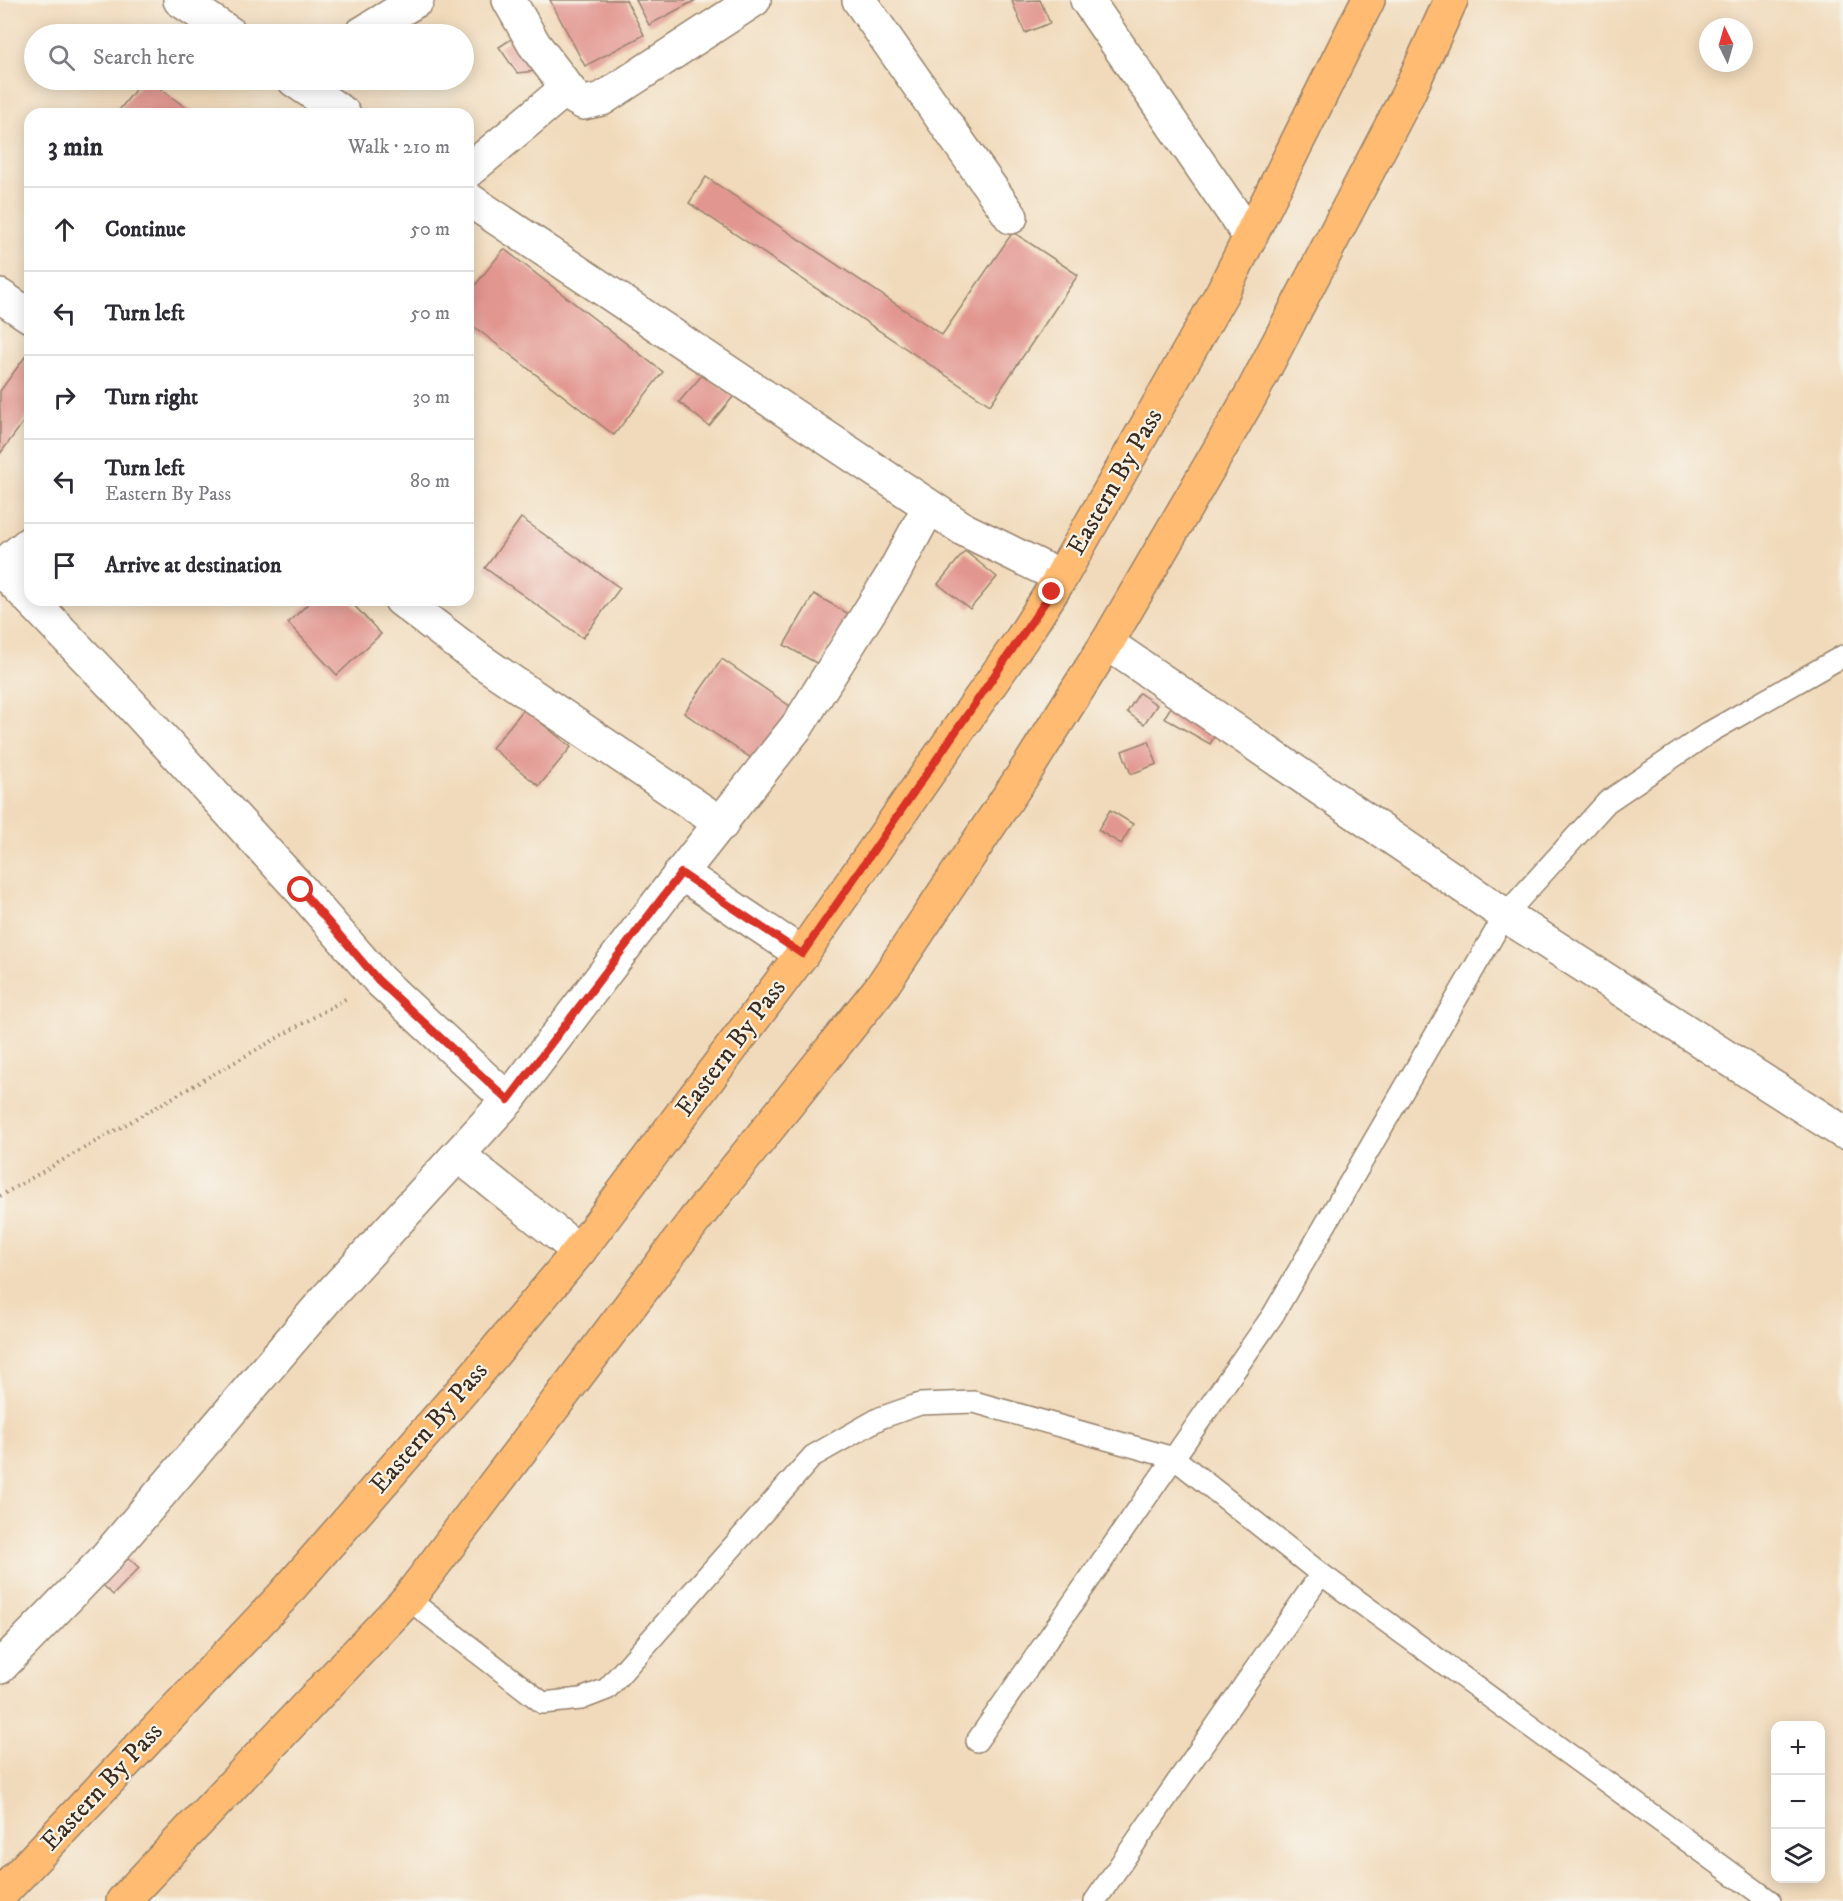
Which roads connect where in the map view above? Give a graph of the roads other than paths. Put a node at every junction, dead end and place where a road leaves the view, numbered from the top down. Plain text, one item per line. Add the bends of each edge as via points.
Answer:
1 (180, 0) edge
2 (417, 0) edge
3 (509, 0) edge
4 (754, 0) edge
5 (859, 0) edge
6 (1087, 0) edge
7 (1368, 0) edge
8 (1451, 0) edge
9 (220, 20) edge
10 (377, 24) edge
11 (567, 88) junction
12 (315, 90) edge
13 (337, 108) edge
14 (474, 166) edge
15 (474, 207) edge
16 (1011, 217) dead end
17 (1250, 237) junction
18 (0, 296) edge
19 (24, 312) edge
20 (929, 507) junction
21 (24, 548) edge
22 (0, 568) edge
23 (1061, 577) junction
24 (24, 594) edge
25 (36, 606) edge
26 (409, 606) edge
27 (1107, 643) junction
28 (1843, 656) edge
29 (722, 824) junction
30 (681, 873) junction
31 (1505, 915) junction
32 (802, 954) junction
33 (508, 1100) junction
34 (1843, 1132) edge
35 (458, 1155) junction
36 (579, 1251) junction
37 (1174, 1458) junction
38 (1321, 1574) junction
39 (408, 1599) junction
40 (0, 1667) edge
41 (977, 1741) dead end
42 (0, 1895) edge
43 (123, 1901) edge
44 (1095, 1901) edge
45 (1770, 1901) edge

1 - 9 street
2 - 10 street
3 - 11 street via 534,44
4 - 11 street via 602,99 584,104
5 - 16 street
6 - 17 street
7 - 17 main road, Eastern By Pass
8 - 27 main road via 1408,94 1251,395
11 - 14 street
12 - 13 street
15 - 20 street
17 - 23 main road, Eastern By Pass
18 - 19 street
20 - 23 street via 965,530
20 - 29 street via 893,574 798,725
21 - 22 street
22 - 24 street
23 - 32 main road, Eastern By Pass
25 - 33 street via 301,890 378,980
26 - 29 street via 481,661
27 - 31 street
27 - 39 main road via 882,987 694,1221
28 - 31 lane via 1710,732 1607,802
29 - 30 street
30 - 32 street
30 - 33 street
31 - 34 street
31 - 37 lane via 1273,1315
32 - 36 main road, Eastern By Pass
33 - 35 street
35 - 36 street
35 - 40 street via 327,1298 102,1562
36 - 42 main road, Eastern By Pass via 282,1597
37 - 38 lane
37 - 39 lane via 974,1402 920,1404 880,1418 813,1456 607,1689 581,1699 543,1703
37 - 41 lane
38 - 44 lane
38 - 45 lane
39 - 43 main road

